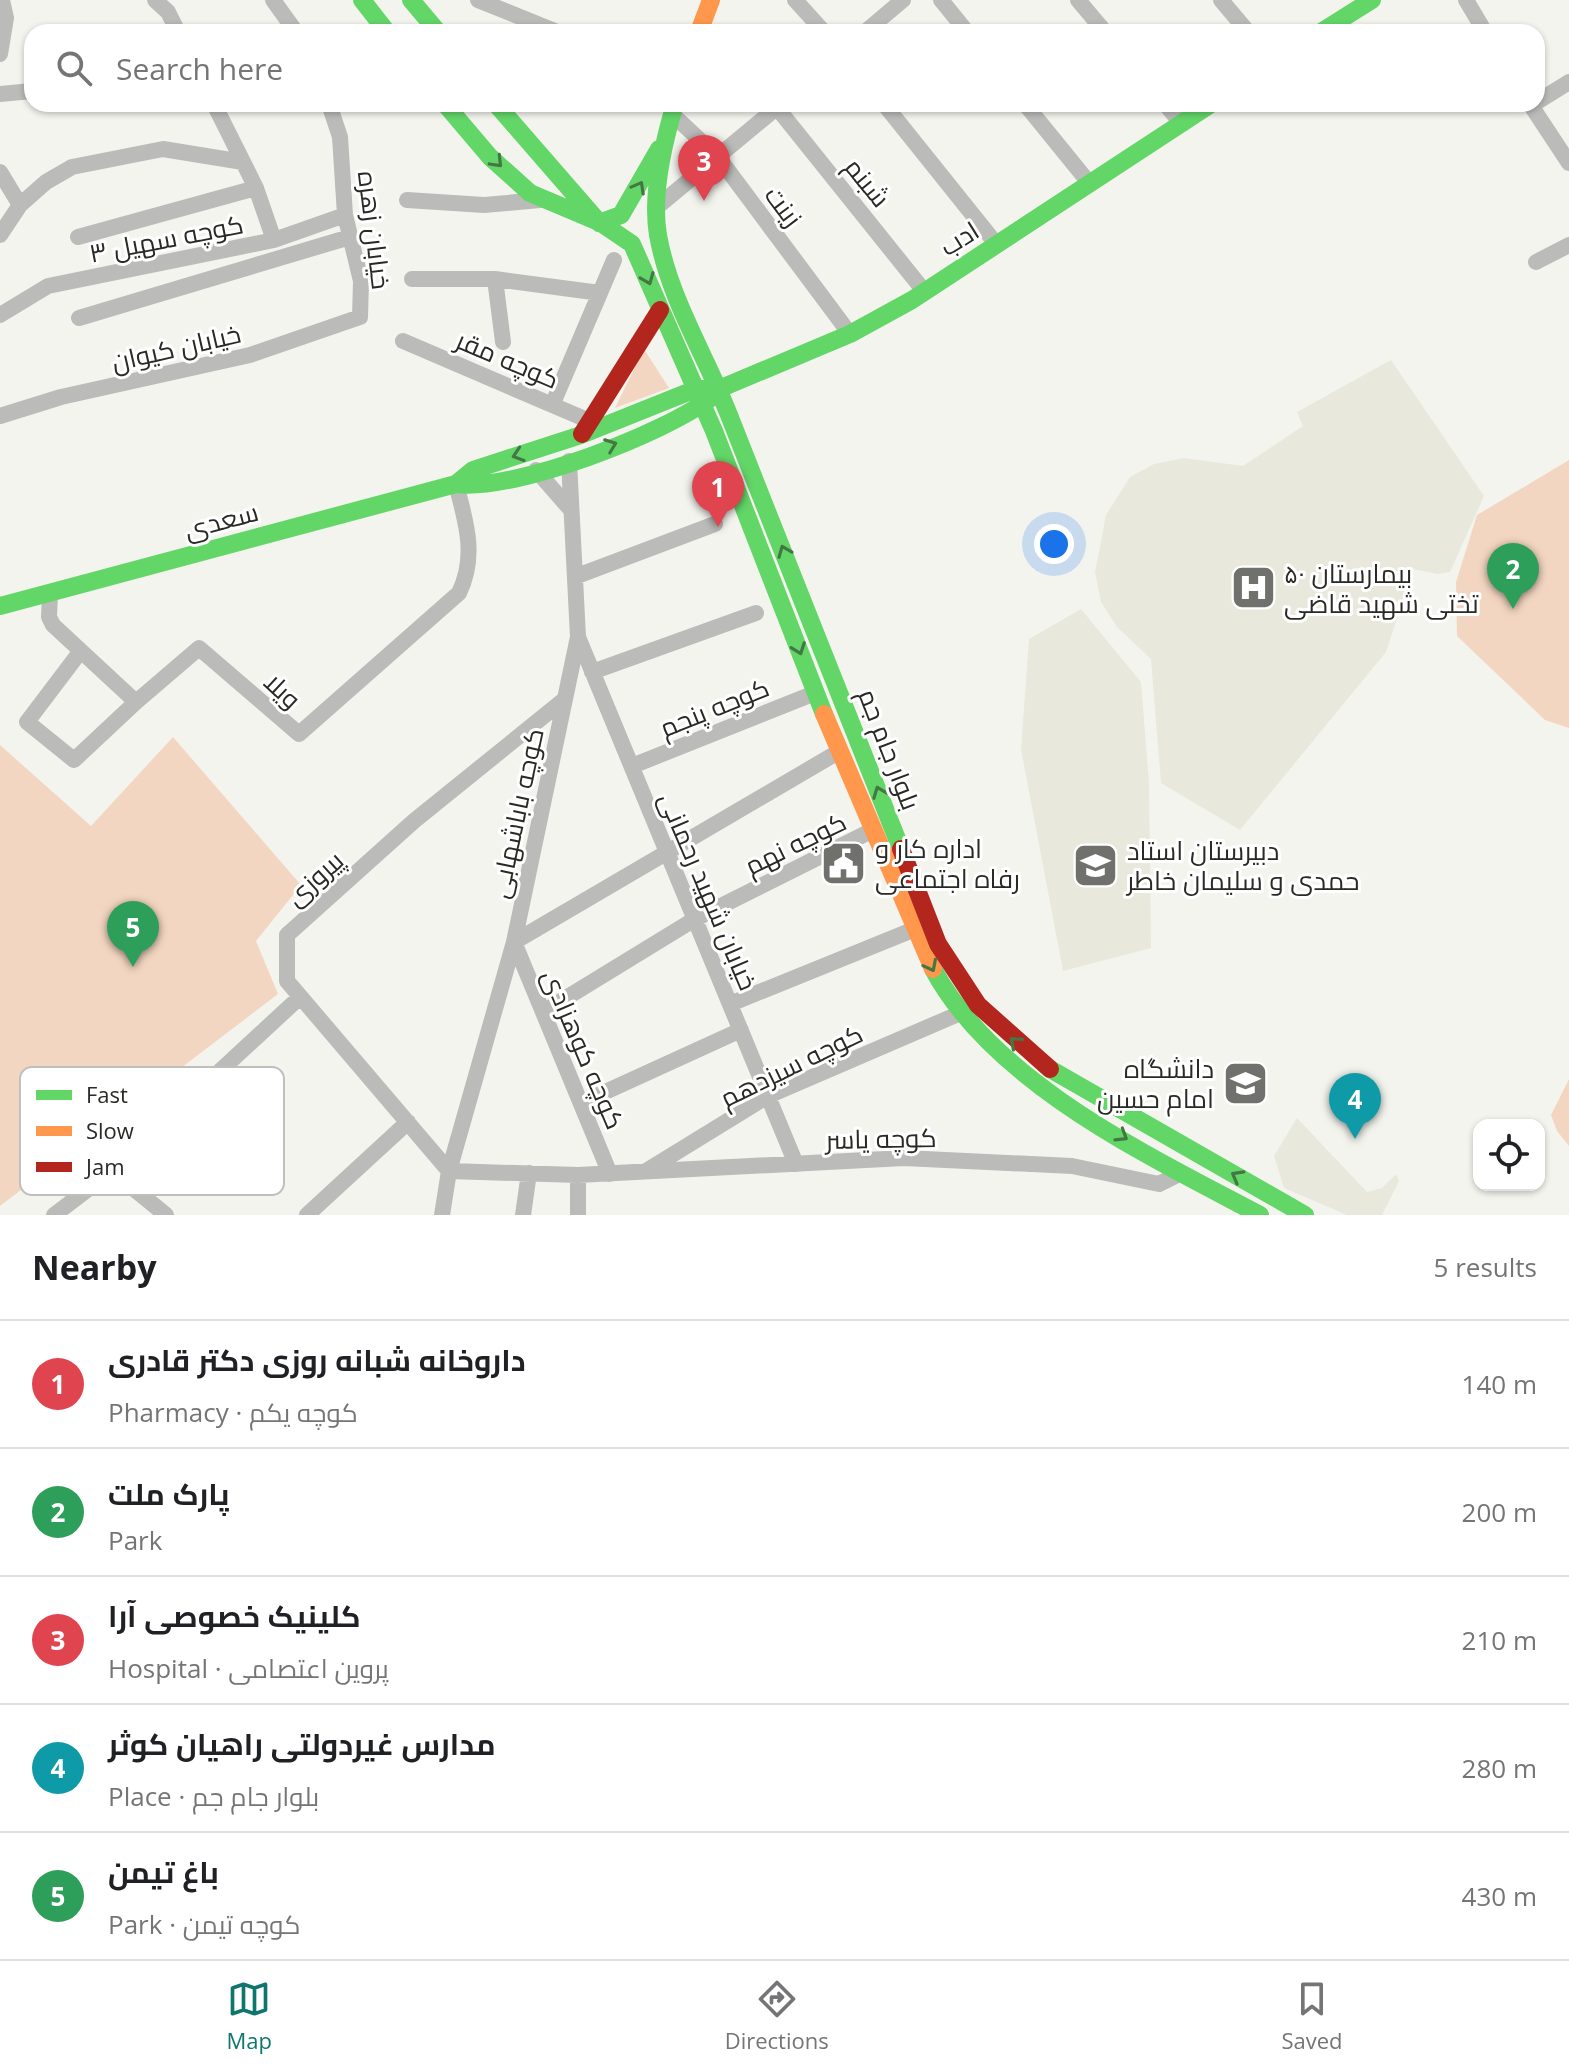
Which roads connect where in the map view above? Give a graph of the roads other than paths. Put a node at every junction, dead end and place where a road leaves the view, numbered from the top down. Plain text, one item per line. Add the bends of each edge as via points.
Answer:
1 (2, 0) edge
2 (155, 0) edge
3 (273, 0) edge
4 (362, 0) edge
5 (411, 0) edge
6 (478, 0) edge
7 (711, 0) edge
8 (795, 0) edge
9 (903, 0) edge
10 (941, 0) edge
11 (1078, 0) edge
12 (1221, 0) edge
13 (1466, 0) edge
14 (1363, 2) edge
15 (174, 24) edge
16 (290, 24) edge
17 (381, 24) edge
18 (431, 24) edge
19 (537, 24) edge
20 (702, 24) edge
21 (817, 24) edge
22 (874, 24) edge
23 (960, 24) edge
24 (1098, 24) edge
25 (1241, 24) edge
26 (1332, 24) edge
27 (1480, 24) edge
28 (0, 54) edge
29 (1569, 82) edge
30 (24, 92) edge
31 (0, 94) edge
32 (1545, 97) edge
33 (218, 112) edge
34 (332, 112) edge
35 (452, 112) edge
36 (503, 112) edge
37 (672, 112) edge
38 (676, 112) edge
39 (769, 112) edge
40 (783, 112) edge
41 (890, 112) edge
42 (1032, 112) edge
43 (1172, 112) edge
44 (1199, 112) edge
45 (1538, 112) edge
46 (1182, 124) junction
47 (665, 137) junction
48 (718, 157) junction
49 (243, 162) junction
50 (1569, 163) edge
51 (0, 172) edge
52 (1090, 184) junction
53 (256, 188) junction
54 (407, 200) dead end
55 (540, 200) junction
56 (20, 205) junction
57 (657, 207) junction
58 (345, 215) junction
59 (599, 223) junction
60 (2, 231) edge
61 (78, 237) dead end
62 (350, 237) junction
63 (274, 240) junction
64 (997, 245) junction
65 (1569, 245) edge
66 (614, 260) dead end
67 (1536, 262) dead end
68 (412, 279) dead end
69 (495, 279) junction
70 (924, 291) junction
71 (600, 293) junction
72 (660, 310) junction
73 (0, 315) edge
74 (360, 317) joint
75 (79, 318) dead end
76 (850, 334) junction
77 (403, 341) dead end
78 (503, 342) dead end
79 (696, 389) junction
80 (719, 389) junction
81 (553, 403) junction
82 (704, 407) junction
83 (0, 416) edge
84 (587, 428) junction
85 (569, 461) junction
86 (536, 470) junction
87 (456, 484) junction
88 (571, 510) junction
89 (715, 524) dead end
90 (577, 576) junction
91 (50, 593) junction
92 (0, 606) edge
93 (756, 613) dead end
94 (578, 637) junction
95 (80, 652) junction
96 (592, 672) junction
97 (815, 693) junction
98 (565, 699) junction
99 (136, 702) junction
100 (860, 741) junction
101 (840, 751) junction
102 (632, 766) junction
103 (873, 830) junction
104 (667, 852) junction
105 (695, 919) junction
106 (915, 929) junction
107 (514, 942) junction
108 (300, 997) junction
109 (730, 1004) junction
110 (543, 1012) junction
111 (963, 1012) junction
112 (741, 1030) junction
113 (224, 1067) edge
114 (768, 1096) junction
115 (581, 1103) junction
116 (408, 1122) junction
117 (796, 1164) junction
118 (449, 1171) junction
119 (645, 1172) junction
120 (529, 1173) junction
121 (1181, 1173) junction
122 (610, 1174) junction
123 (578, 1175) junction
124 (80, 1195) edge
125 (141, 1195) edge
126 (311, 1213) edge
127 (54, 1215) edge
128 (166, 1215) edge
129 (442, 1215) edge
130 (523, 1215) edge
131 (578, 1215) edge
132 (1260, 1215) edge
133 (1305, 1215) edge

1 - 28 street via 6,18
2 - 15 street
3 - 16 street
4 - 17 main road
5 - 18 main road
6 - 19 street
7 - 20 main road
8 - 21 street
9 - 22 street
10 - 23 street
11 - 24 street
12 - 25 street
13 - 27 street
14 - 26 main road
29 - 32 street
30 - 31 street
33 - 49 street
34 - 58 street, خیابان زهره via 340,137
35 -> 55 main road
36 - 59 main road
37 - 47 main road
38 - 48 street, زینت
39 - 48 street
40 - 70 street, شبنم
41 - 64 street
42 - 52 street
43 - 46 street
44 - 46 main road, ادب
45 - 50 street
46 - 52 main road, ادب
47 - 57 main road, بلوار جام جم
59 -> 47 main road via 621,215
48 - 57 street
48 - 76 street, زینت
49 - 53 street
49 - 56 street via 163,149 72,167
51 - 56 street
52 - 64 main road, ادب
53 - 61 street
53 - 63 street
54 - 55 street via 484,205
55 - 59 main road
56 - 60 street
57 - 80 main road, بلوار جام جم via 670,279
58 - 62 street, خیابان زهره
58 - 63 street, کوچه سهیل ۳
59 -> 72 main road, بلوار جام جم via 620,231 632,244
62 - 74 street, خیابان زهره via 361,281
62 - 75 street, کوچه سهیل ۳
63 - 73 street, کوچه سهیل ۳ via 48,286
64 - 70 main road, ادب
65 - 67 street
66 - 71 street
68 - 69 street
69 - 71 street
69 - 78 street
70 - 76 main road, ادب
71 - 81 street
72 - 79 main road, بلوار جام جم
72 - 84 main road
74 - 83 street, خیابان کیوان via 250,355
76 - 80 main road, ادب
77 - 81 street, کوچه مقر
79 - 80 main road
79 - 82 main road, بلوار جام جم
79 - 84 main road, سعدی
80 - 82 main road
100 -> 80 main road, بلوار جام جم
81 - 84 street, کوچه مقر
85 -> 82 main road, سعدی
82 -> 97 main road, بلوار جام جم
84 -> 87 main road, سعدی via 473,470
85 - 86 main road, سعدی
85 - 88 street, کوچه باباشهابی
86 - 87 main road, سعدی via 478,486
86 - 88 street
87 - 91 main road, سعدی
87 - 99 street, ویلا via 470,549 469,573 459,593 305,732 293,732 199,648
88 - 90 street, کوچه باباشهابی
89 - 90 street
90 - 94 street, کوچه باباشهابی
91 - 92 main road, سعدی
91 - 95 street via 50,621
93 - 96 street
94 - 96 street, خیابان شهید رحمانی
94 - 98 street, کوچه باباشهابی
95 - 99 street
95 - 99 street via 27,722 74,760
96 - 102 street, خیابان شهید رحمانی
97 - 101 main road, بلوار جام جم
97 - 102 street, کوچه پنجم
98 - 107 street, کوچه باباشهابی
98 - 108 street, پیروزی via 414,821 287,935 287,981
100 - 101 main road
133 -> 100 main road, بلوار جام جم via 1040,1063 978,1005 938,944
101 - 103 main road, بلوار جام جم
101 - 104 street
102 - 104 street, خیابان شهید رحمانی
103 - 105 street, کوچه نهم
103 - 106 main road, بلوار جام جم
104 - 105 street, خیابان شهید رحمانی
104 - 107 street
105 - 109 street, خیابان شهید رحمانی
105 - 110 street, کوچه نهم
106 - 109 street
106 -> 111 main road, بلوار جام جم via 944,990
107 - 110 street, کوچه کوهزادی
107 - 118 street, کوچه باباشهابی
108 - 113 street
108 - 116 street, پیروزی
109 - 112 street, خیابان شهید رحمانی
110 - 115 street, کوچه کوهزادی
111 - 114 street, کوچه سیزدهم
111 -> 121 main road, بلوار جام جم via 1029,1081
112 - 114 street, خیابان شهید رحمانی
112 - 115 street
114 - 117 street, خیابان شهید رحمانی
114 - 119 street, کوچه سیزدهم
115 - 122 street, کوچه کوهزادی
116 - 118 street, پیروزی
116 - 126 street
117 - 119 street, کوچه یاسر
117 - 121 street, کوچه یاسر via 904,1158 1072,1166 1159,1184
118 - 120 street, کوچه یاسر
118 - 129 street, کوچه باباشهابی
119 - 122 street, کوچه یاسر
120 - 123 street, کوچه یاسر
120 - 130 street
121 - 132 main road, بلوار جام جم
122 - 123 street, کوچه یاسر
123 - 131 street
124 - 127 street
125 - 128 street

